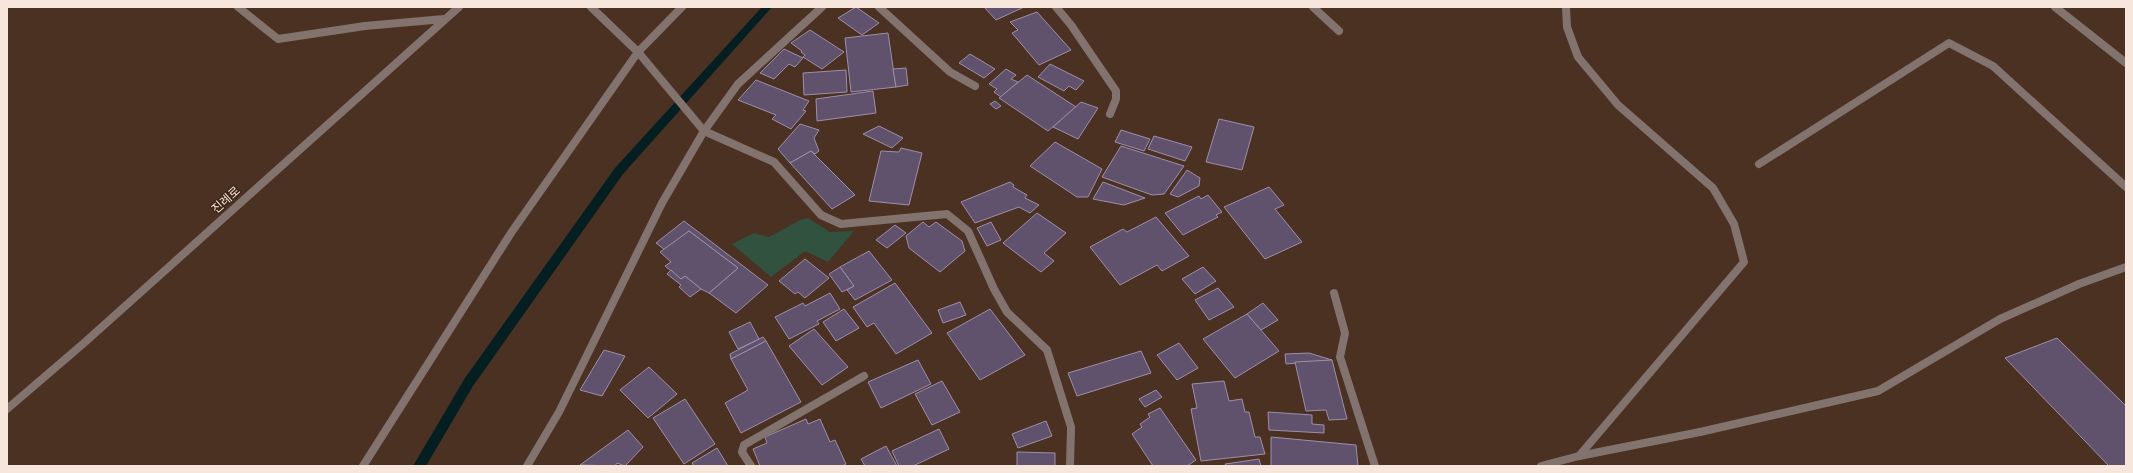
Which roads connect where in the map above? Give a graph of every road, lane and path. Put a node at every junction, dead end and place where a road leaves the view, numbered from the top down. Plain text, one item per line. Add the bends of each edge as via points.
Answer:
1 (238, 7) edge
2 (459, 7) edge
3 (591, 7) edge
4 (682, 7) edge
5 (822, 7) edge
6 (879, 7) edge
7 (1056, 7) edge
8 (1313, 7) edge
9 (1566, 7) edge
10 (2055, 7) edge
11 (444, 19) junction
12 (1339, 31) dead end
13 (638, 52) junction
14 (2126, 63) edge
15 (975, 86) dead end
16 (1110, 114) dead end
17 (704, 131) junction
18 (1758, 164) dead end
19 (2126, 187) edge
20 (2126, 267) edge
21 (1334, 292) dead end
22 (864, 376) dead end
23 (7, 410) edge
24 (1579, 456) junction
25 (364, 466) edge
26 (527, 466) edge
27 (751, 466) edge
28 (1070, 466) edge
29 (1374, 466) edge
30 (1541, 466) edge

1 - 11 street via 278,39 365,26
2 - 11 street, 진례로
3 - 13 street
4 - 13 street
5 - 17 street via 738,84
6 - 15 street via 950,72
7 - 16 street via 1116,91 1116,99
8 - 12 street
9 - 24 street via 1567,27 1578,57 1618,105 1713,188 1734,224 1744,262
10 - 14 street
11 - 23 street, 진례로
13 - 17 street
13 - 25 street via 511,233
17 - 26 street via 662,203 559,412
17 - 28 street via 774,162 821,215 841,224 947,214 968,231 1007,312 1046,350 1071,427
18 - 19 street via 1949,43 1993,66
20 - 24 street via 2079,284 2000,319 1878,391 1700,432
21 - 29 street via 1345,333 1340,357
22 - 27 street via 744,445 742,452
24 - 30 street

